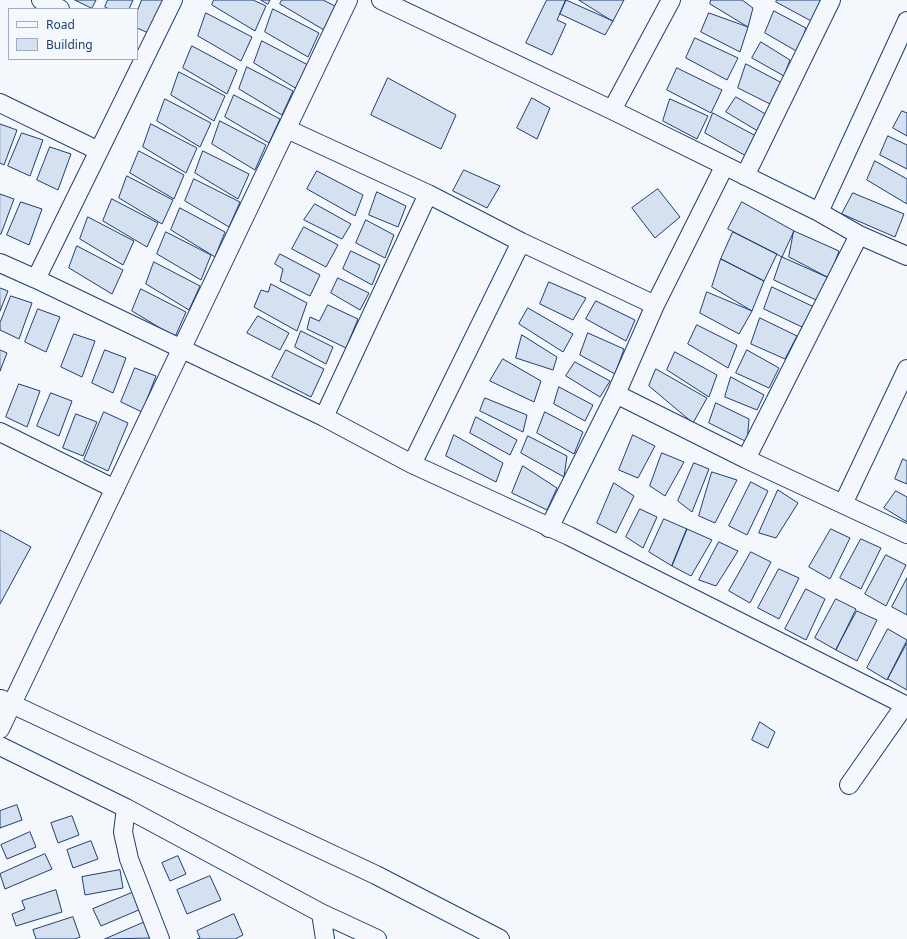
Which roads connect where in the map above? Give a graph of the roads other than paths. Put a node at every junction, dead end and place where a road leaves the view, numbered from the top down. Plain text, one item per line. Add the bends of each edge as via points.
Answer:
1 (41, 0) edge
2 (173, 0) edge
3 (348, 0) edge
4 (381, 0) edge
5 (671, 0) edge
6 (831, 0) edge
7 (58, 8) edge
8 (907, 21) edge
9 (142, 48) edge
10 (138, 58) edge
11 (137, 60) edge
12 (0, 103) edge
13 (612, 110) junction
14 (287, 129) junction
15 (99, 151) junction
16 (724, 167) junction
17 (745, 176) junction
18 (428, 194) junction
19 (819, 212) junction
20 (859, 234) junction
21 (521, 242) junction
22 (907, 256) edge
23 (0, 263) edge
24 (36, 279) junction
25 (655, 305) junction
26 (182, 348) junction
27 (907, 368) edge
28 (616, 394) junction
29 (324, 417) junction
30 (0, 432) edge
31 (746, 459) junction
32 (412, 464) junction
33 (115, 489) junction
34 (843, 504) junction
35 (550, 528) junction
36 (907, 534) edge
37 (6, 701) edge
38 (906, 705) edge
39 (0, 730) edge
40 (0, 746) edge
41 (849, 785) dead end
42 (126, 808) junction
43 (321, 913) junction
44 (160, 939) edge
45 (325, 939) edge
46 (377, 939) edge
47 (500, 939) edge

1 - 7 street
2 - 9 street
3 - 14 street
4 - 13 street
5 - 13 street
6 - 17 street
8 - 19 street
9 - 10 street
11 - 15 street
12 - 15 street
13 - 16 street
14 - 18 street
14 - 26 street
15 - 24 street
16 - 17 street
16 - 25 street
17 - 19 street
18 - 21 street
18 - 29 street
19 - 20 street
20 - 22 street
20 - 31 street
21 - 25 street
21 - 32 street
23 - 24 street
24 - 26 street
25 - 28 street
26 - 29 street
26 - 33 street
27 - 34 street
28 - 31 street
28 - 35 street
29 - 32 street
30 - 33 street
31 - 34 street
32 - 35 street
33 - 37 street
34 - 36 street
35 - 38 street
37 - 39 street
37 - 47 street via 376,875
38 - 41 street
40 - 42 street
42 - 43 street
42 - 44 street via 123,832 129,859
43 - 45 street
43 - 46 street

